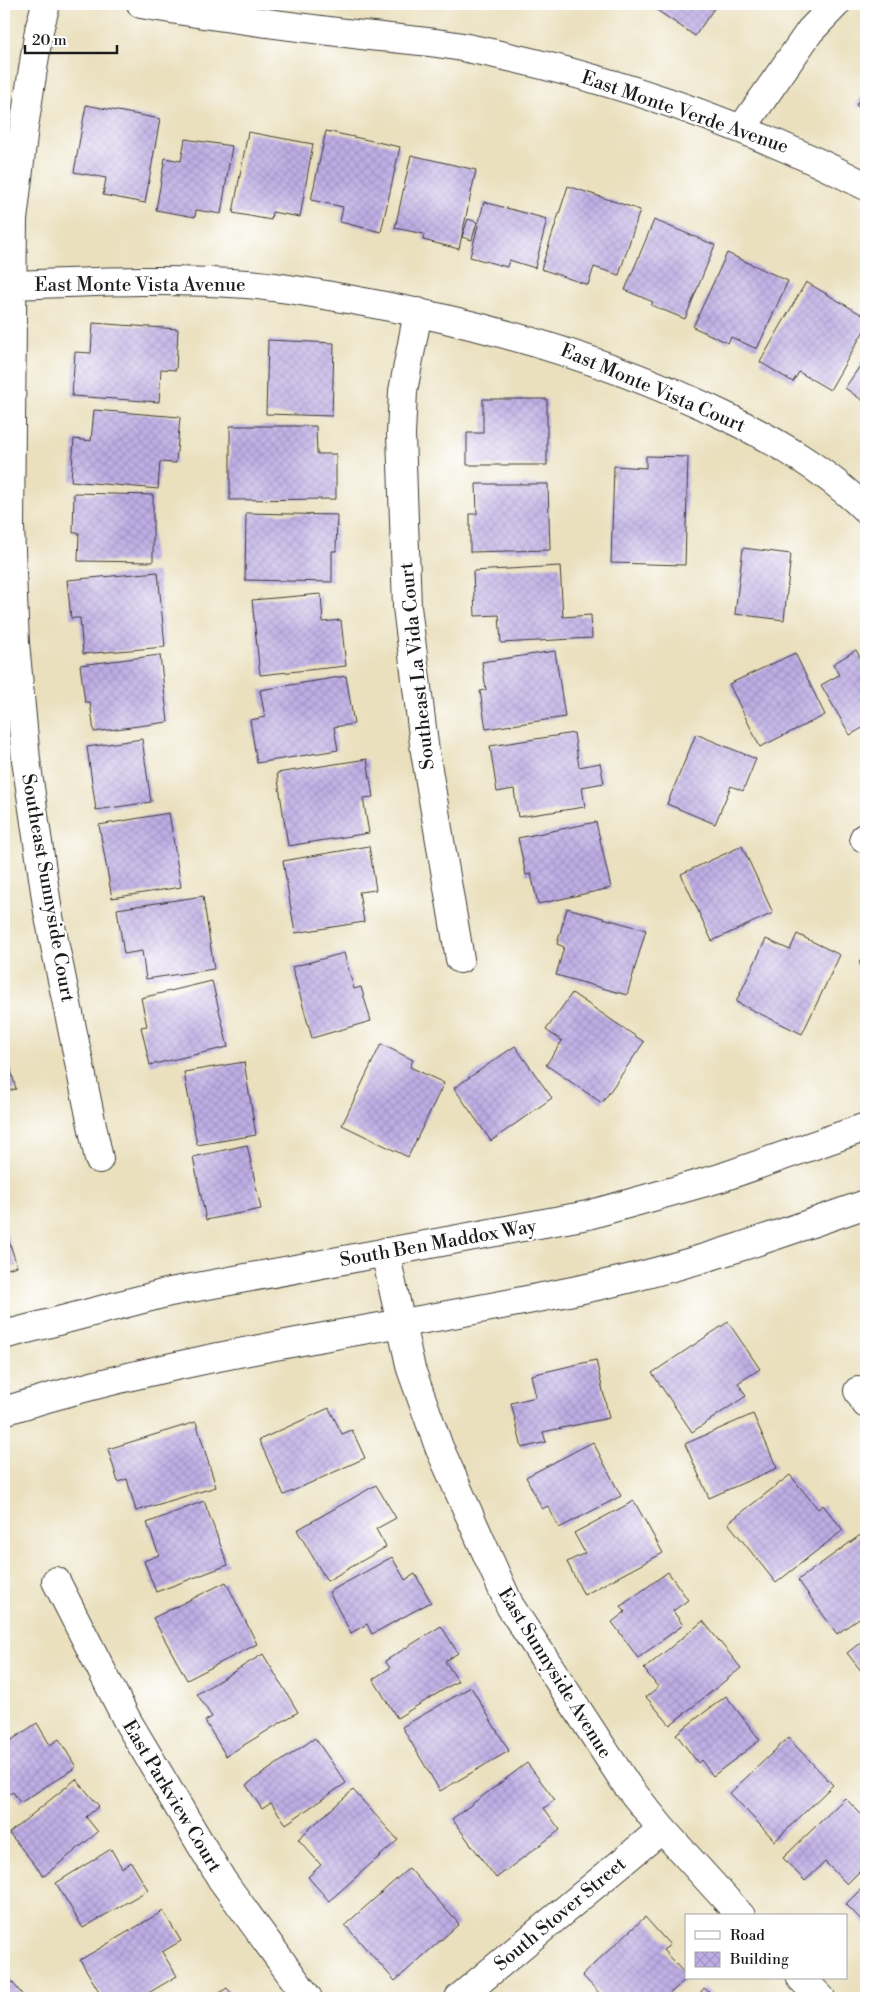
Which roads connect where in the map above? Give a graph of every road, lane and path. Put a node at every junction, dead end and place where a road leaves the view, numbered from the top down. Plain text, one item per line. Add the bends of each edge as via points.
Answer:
1 (46, 4) edge
2 (141, 4) edge
3 (836, 4) edge
4 (742, 128) junction
5 (866, 186) edge
6 (11, 285) junction
7 (418, 312) junction
8 (866, 510) edge
9 (460, 959) dead end
10 (866, 1127) edge
11 (98, 1158) dead end
12 (866, 1204) edge
13 (385, 1252) junction
14 (402, 1323) junction
15 (4, 1335) edge
16 (4, 1411) edge
17 (56, 1581) dead end
18 (662, 1829) junction
19 (739, 1914) edge
20 (803, 1980) edge
21 (308, 1998) edge
22 (459, 1998) edge
23 (822, 1998) edge

1 - 6 street, Southeast Sunnyside Court via 24,127 13,220
2 - 4 street, East Monte Verde Avenue via 466,48 626,88
3 - 4 street via 810,31
4 - 5 street, East Monte Verde Avenue
6 - 7 street, East Monte Vista Avenue via 209,282 315,293
6 - 11 street, Southeast Sunnyside Court via 10,528 16,663 48,912
7 - 8 street, East Monte Vista Court via 550,346 698,403 814,466
7 - 9 street, Southeast La Vida Court via 403,391 401,435 407,607 425,752
10 - 13 street, South Ben Maddox Way via 750,1169 622,1206 491,1234
12 - 14 street via 744,1246 606,1284
13 - 14 street, East Sunnyside Avenue
13 - 15 street, South Ben Maddox Way via 138,1299
14 - 16 street via 175,1365
14 - 18 street, East Sunnyside Avenue via 411,1368 439,1447 510,1606 626,1784
17 - 21 street, East Parkview Court via 128,1722 222,1880
18 - 19 street, East Sunnyside Avenue
18 - 22 street, South Stover Street
20 - 23 street

